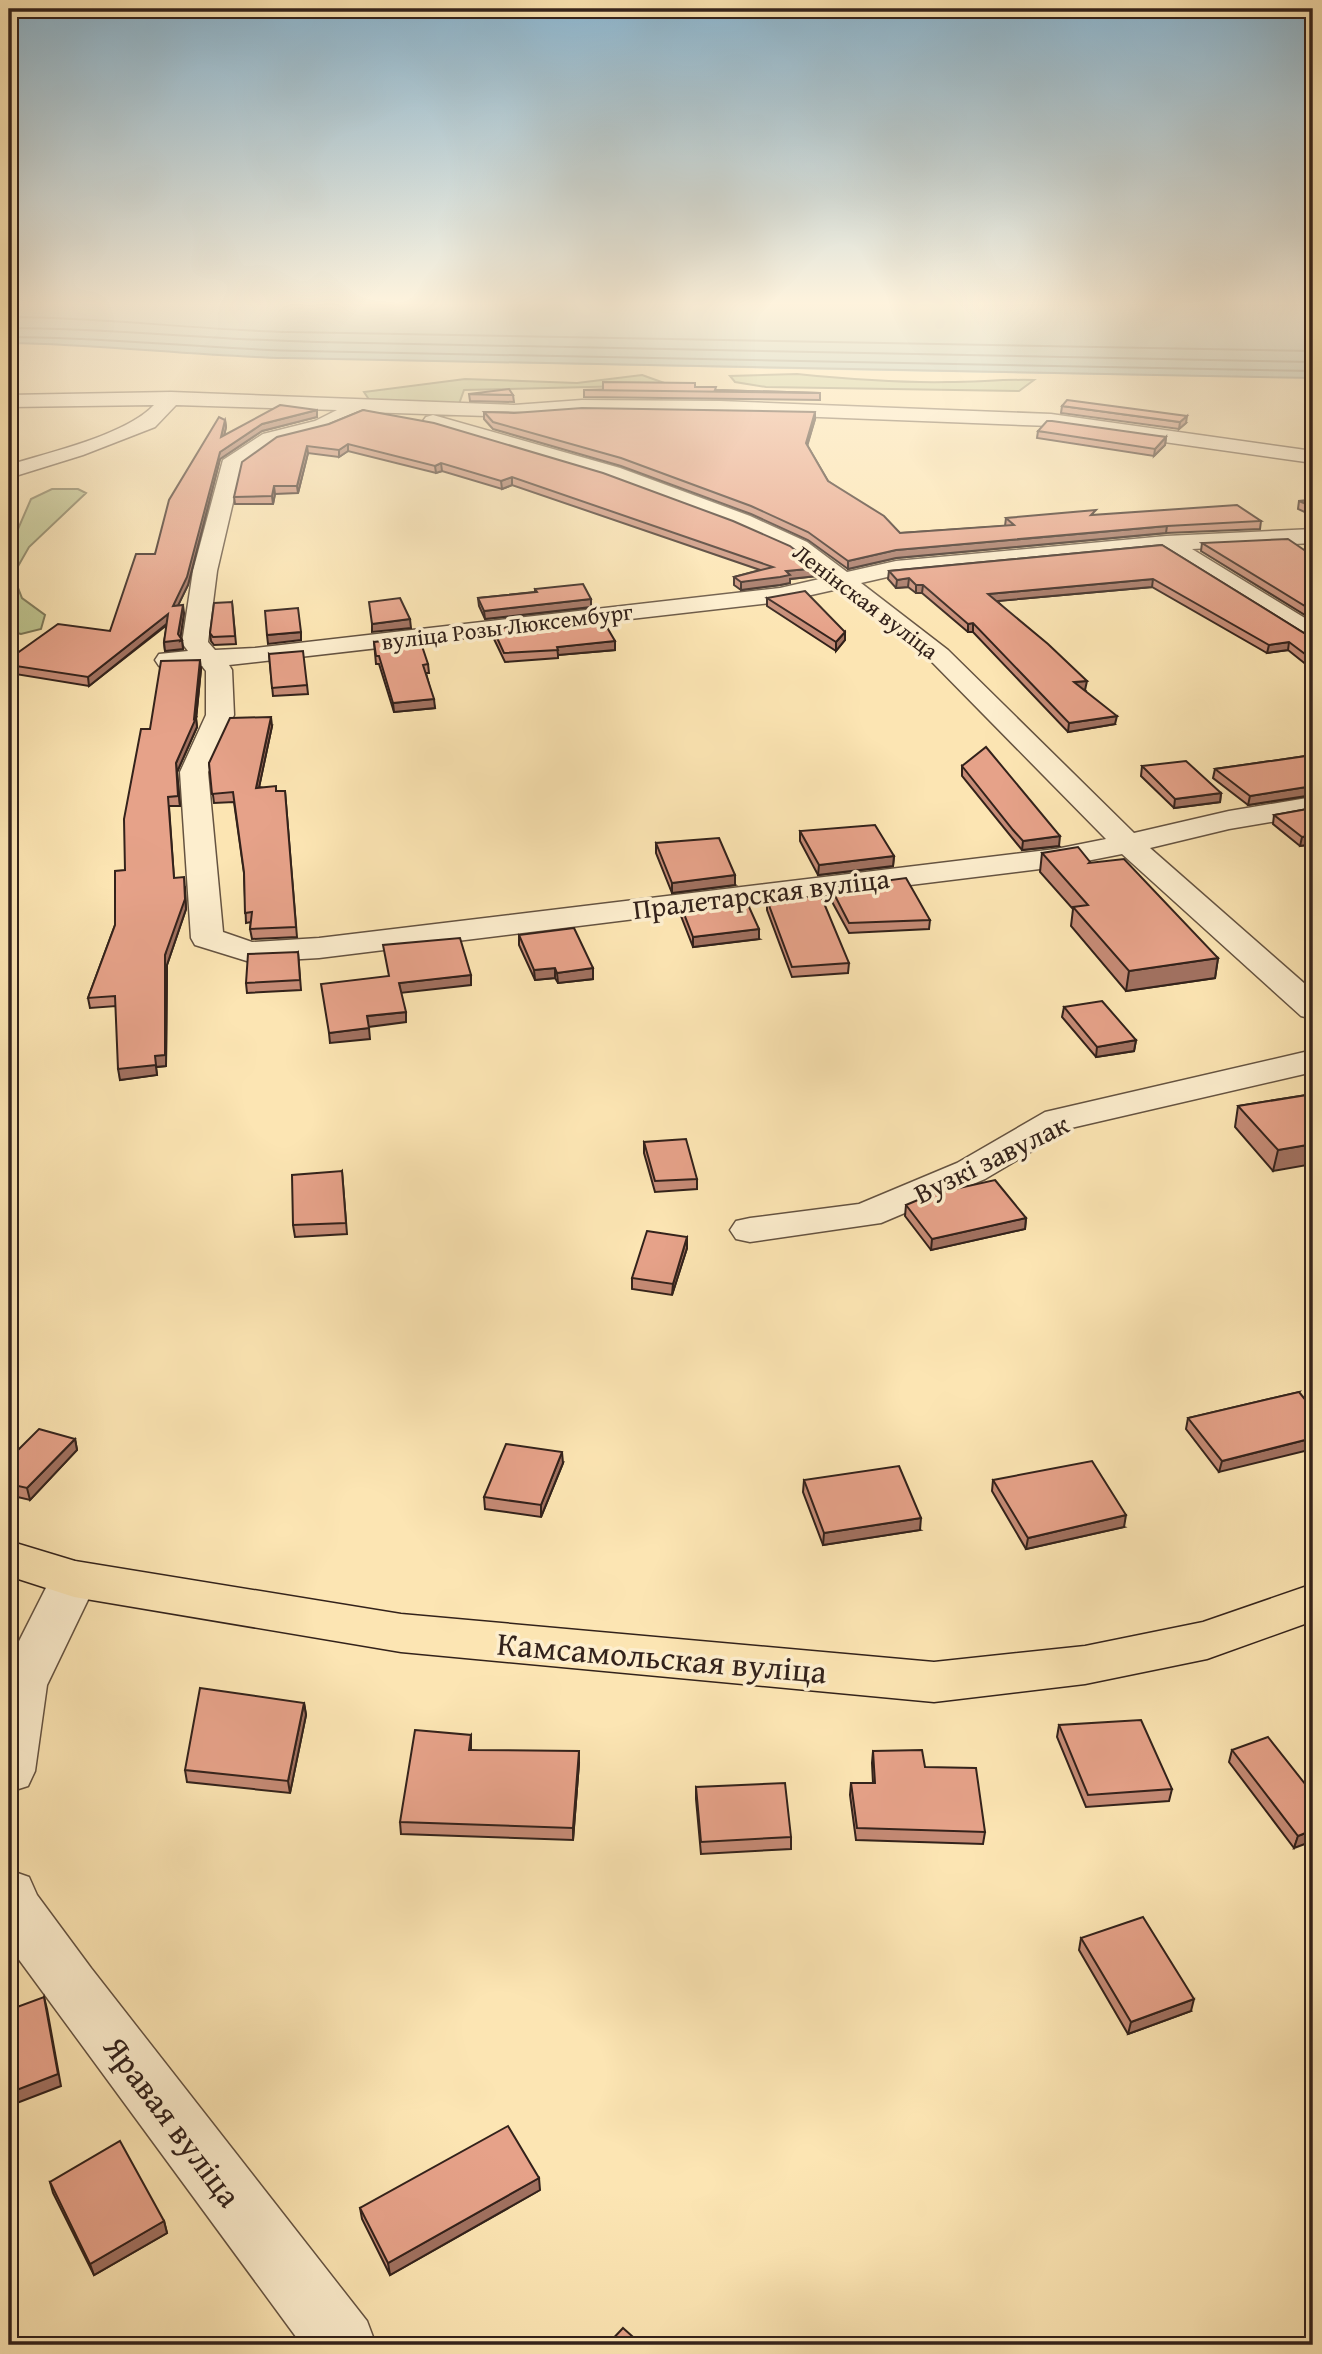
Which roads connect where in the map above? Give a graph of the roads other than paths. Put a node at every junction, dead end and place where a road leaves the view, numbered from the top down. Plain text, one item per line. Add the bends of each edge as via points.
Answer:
1 (156, 414) edge
2 (345, 414) edge
3 (405, 414) edge
4 (496, 414) edge
5 (895, 414) edge
6 (1313, 457) edge
7 (639, 461) edge
8 (9, 472) edge
9 (748, 502) edge
10 (1313, 536) edge
11 (1166, 544) junction
12 (799, 547) junction
13 (845, 581) junction
14 (1313, 634) edge
15 (209, 659) junction
16 (168, 660) edge
17 (1313, 806) edge
18 (1128, 844) junction
19 (1313, 1009) edge
20 (1313, 1062) edge
21 (750, 1230) dead end
22 (9, 1558) edge
23 (74, 1579) junction
24 (1313, 1602) edge
25 (9, 1771) edge
26 (9, 1894) edge
27 (343, 2345) edge

1 - 8 street via 148,423
2 - 15 street via 322,425 270,438 232,465 198,616 195,643
3 - 12 street, Ленінская вуліца via 612,473
4 - 7 street via 496,421
5 - 6 street via 1051,420
9 - 12 street via 780,521
10 - 11 street
11 - 13 street via 896,568
11 - 14 street
12 - 13 street, Ленінская вуліца
13 - 15 street, вуліца Розы Люксембург via 709,604
13 - 18 street, Ленінская вуліца via 939,655
15 - 16 street, вуліца Розы Люксембург
15 - 18 street, Пралетарская вуліца via 219,670 220,715 194,772 207,938 250,952 1056,858
17 - 18 street, Пралетарская вуліца
18 - 19 street, Ленінская вуліца
20 - 21 street, Вузкі завулак via 1058,1120 971,1171 867,1215
22 - 23 main road, Камсамольская вуліца
23 - 24 main road, Камсамольская вуліца via 401,1633 934,1682 1085,1665 1193,1643
23 - 25 street via 22,1685
26 - 27 street, Яравая вуліца via 10,1902 70,1986

